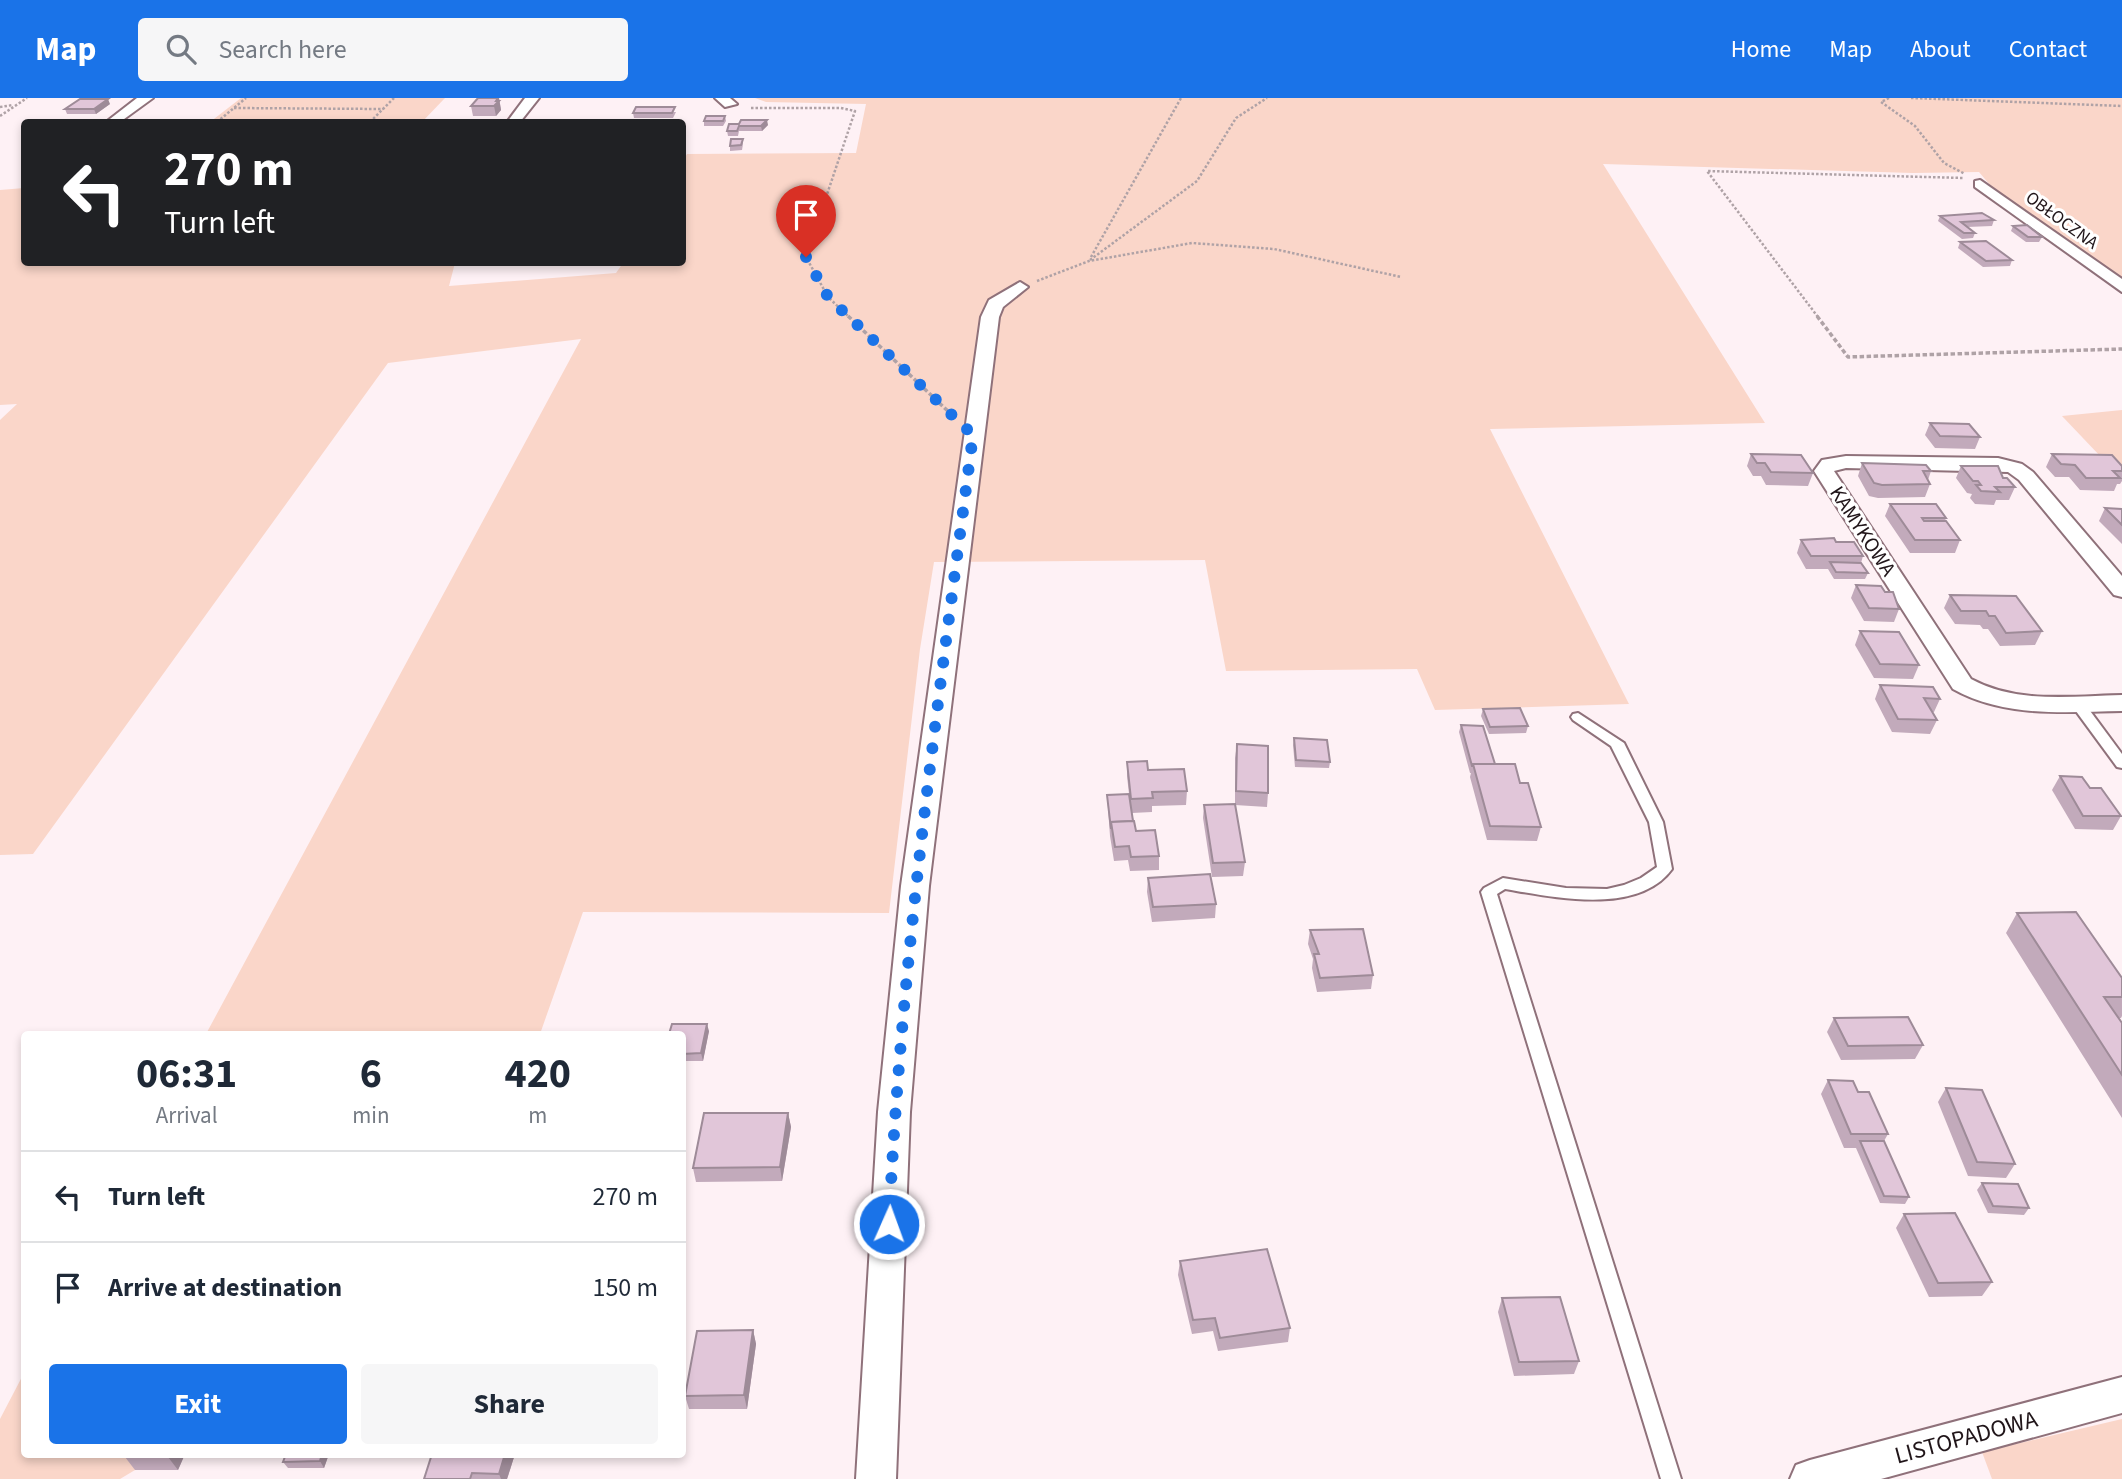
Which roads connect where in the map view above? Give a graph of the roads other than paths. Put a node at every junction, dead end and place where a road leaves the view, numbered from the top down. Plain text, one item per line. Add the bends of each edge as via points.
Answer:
1 (146, 98) edge
2 (531, 98) edge
3 (116, 119) edge
4 (515, 119) edge
5 (1976, 181) road end
6 (1020, 287) road end
7 (2122, 287) edge
8 (973, 435) joint
9 (2122, 590) edge
10 (2077, 703) junction
11 (2122, 703) edge
12 (1578, 717) dead end
13 (2122, 764) edge
14 (2122, 1395) edge
15 (876, 1479) edge
16 (1671, 1479) edge
17 (1810, 1479) edge

1 - 3 street
2 - 4 street
5 - 7 street, OBŁOCZNA
6 - 8 street via 995,304 990,317
8 - 15 street via 915,886 895,1098
9 - 10 street, KAMYKOWA via 2015,468 1846,461 1829,464 1824,471 1962,684 1998,700
10 - 11 street, KAMYKOWA
10 - 13 lane
12 - 16 lane via 1617,743 1656,822 1665,869 1650,882 1615,894 1565,895 1503,883 1489,892
14 - 17 street, LISTOPADOWA

